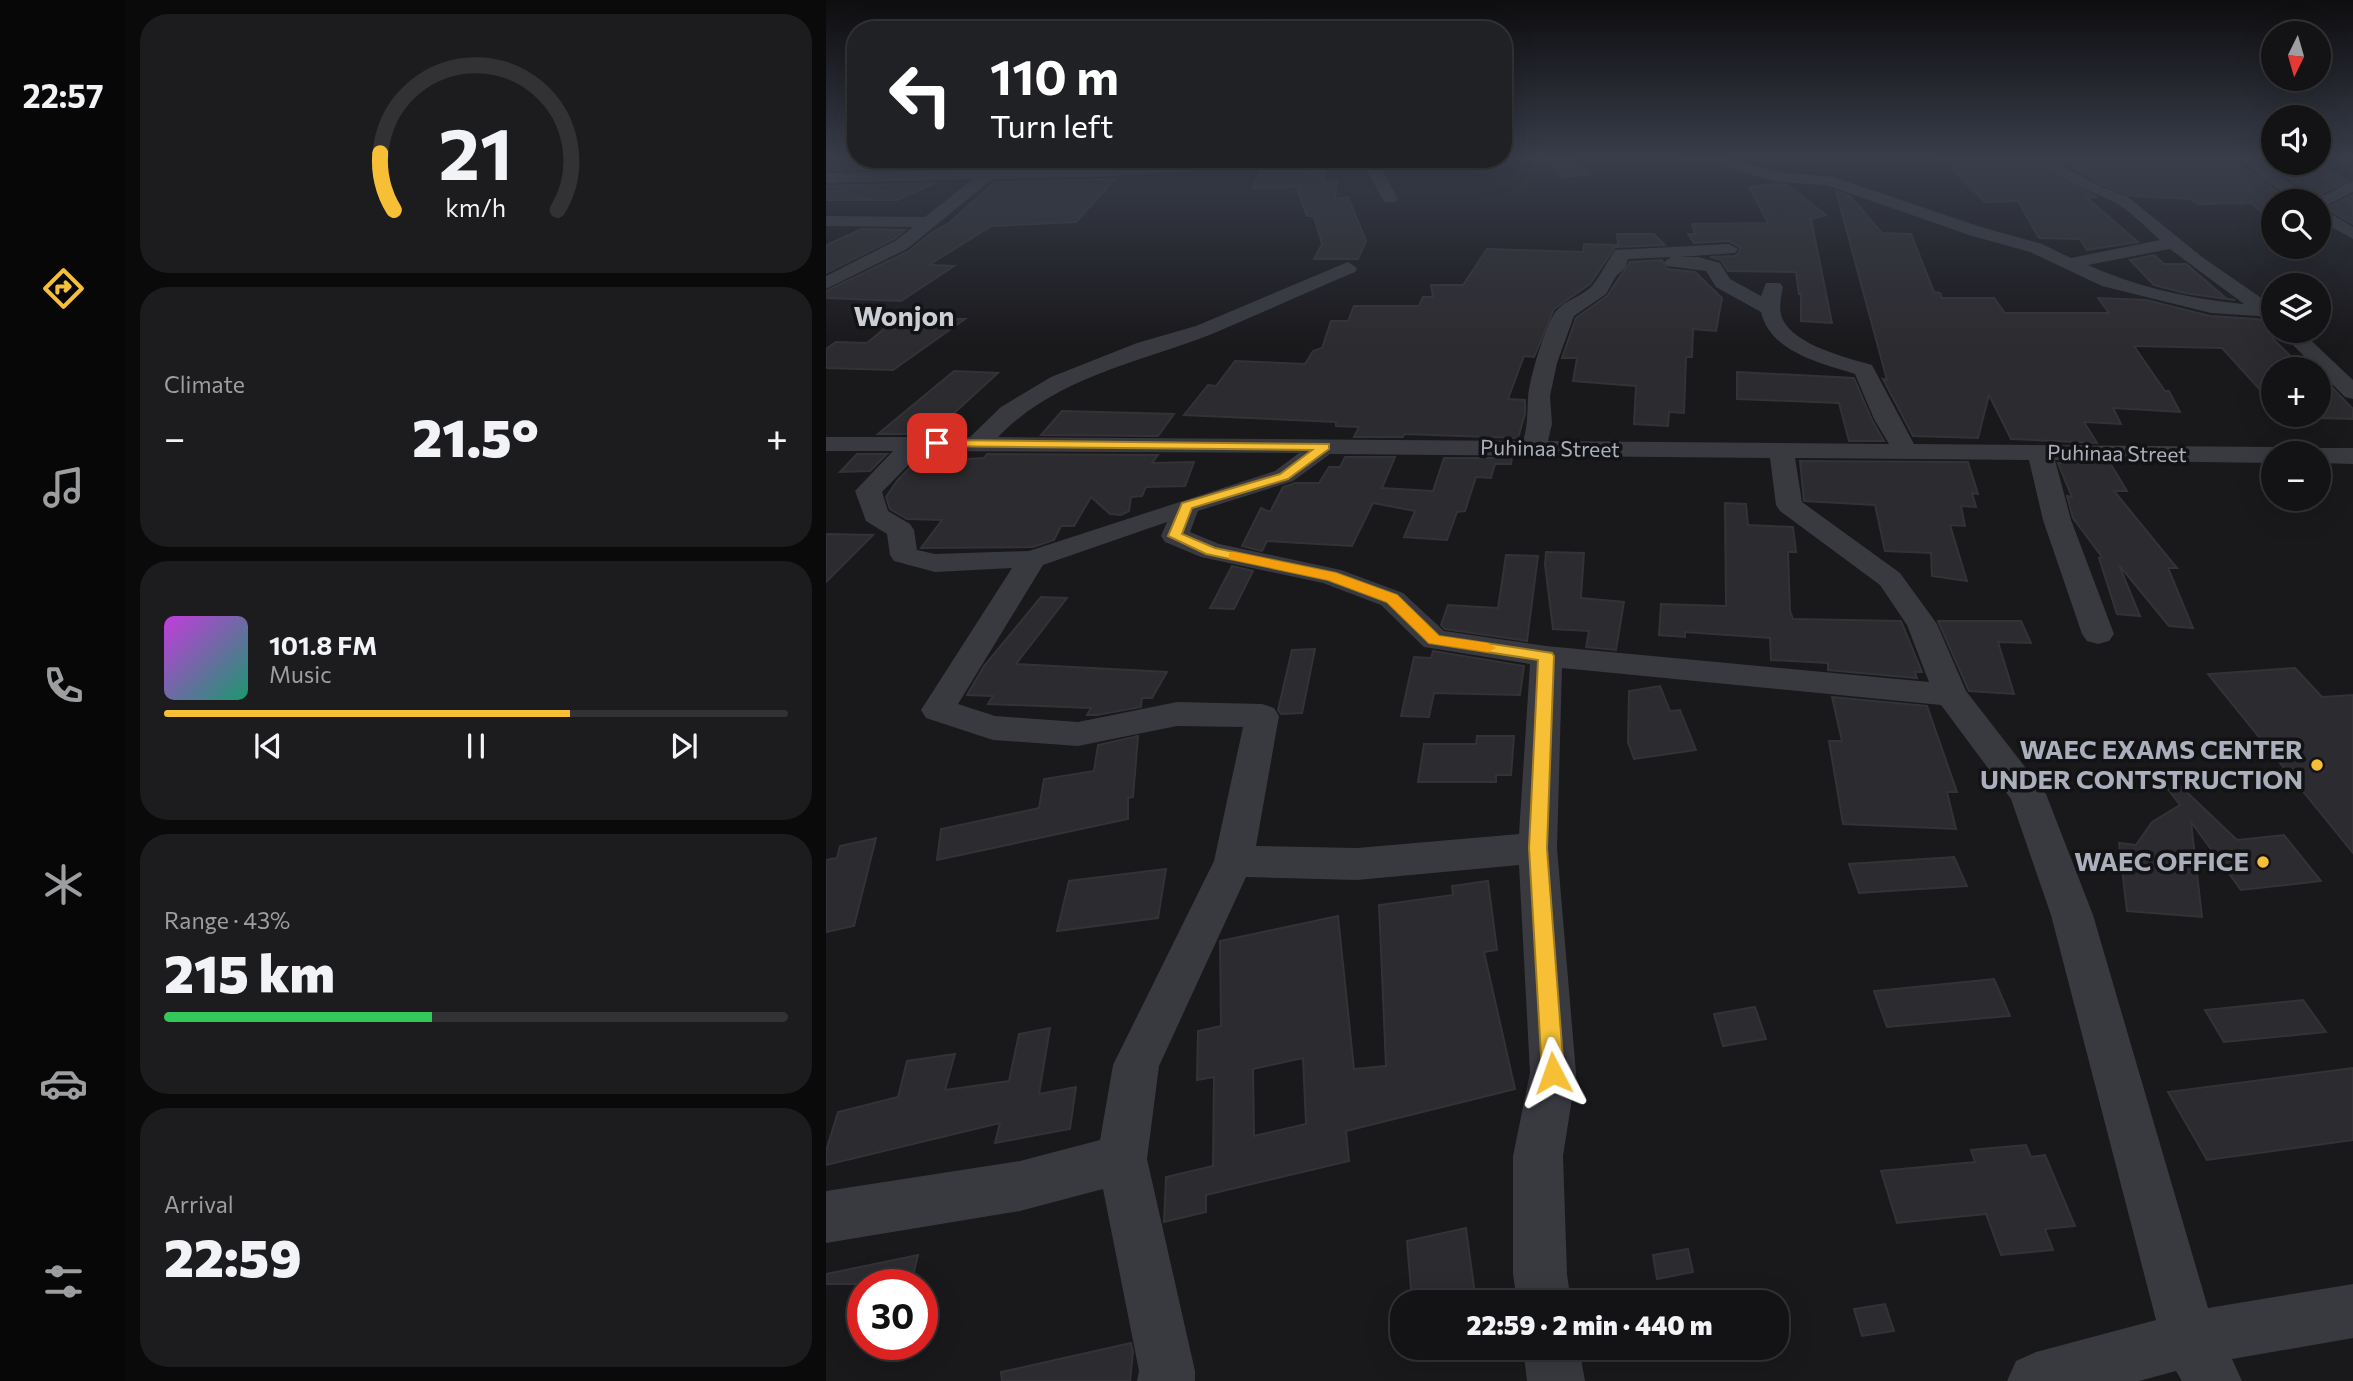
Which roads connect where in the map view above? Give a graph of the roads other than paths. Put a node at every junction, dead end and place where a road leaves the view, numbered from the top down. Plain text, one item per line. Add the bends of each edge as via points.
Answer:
1 (935, 219) edge
2 (1944, 219) edge
3 (2145, 219) edge
4 (2331, 220) edge
5 (826, 221) edge
6 (932, 222) junction
7 (2353, 234) edge
8 (2173, 243) junction
9 (1729, 249) dead end
10 (2067, 264) junction
11 (1348, 268) dead end
12 (1616, 268) junction
13 (826, 283) edge
14 (1773, 287) dead end
15 (2261, 306) edge
16 (1770, 309) junction
17 (2261, 313) edge
18 (2302, 343) edge
19 (2316, 357) edge
20 (2353, 364) edge
21 (2331, 370) edge
22 (2331, 371) edge
23 (2353, 392) edge
24 (916, 443) junction
25 (978, 443) junction
26 (826, 444) edge
27 (1325, 446) junction
28 (1532, 449) junction
29 (1781, 450) junction
30 (1906, 452) junction
31 (2040, 453) junction
32 (2261, 456) edge
33 (2331, 456) edge
34 (2353, 456) edge
35 (1187, 506) junction
36 (1032, 559) junction
37 (2098, 634) dead end
38 (1546, 656) junction
39 (1951, 695) junction
40 (1538, 848) junction
41 (1234, 861) junction
42 (1122, 1159) junction
43 (826, 1217) edge
44 (1543, 1290) edge
45 (2353, 1311) edge
46 (1553, 1360) edge
47 (2201, 1360) edge
48 (1166, 1381) edge
49 (1556, 1381) edge
50 (2036, 1381) edge

1 - 6 street
2 - 10 street via 2036,247
3 - 8 street
4 - 7 street
5 - 6 street
6 - 13 street via 901,245
8 - 10 street
8 - 15 street
9 - 12 street via 1621,254
10 - 17 street via 2109,282 2211,307
11 - 25 street via 1203,330 1059,382 1009,412
12 - 16 street via 1698,263 1713,267 1723,283
12 - 28 street via 1599,290 1565,313 1546,363 1539,396 1540,424
14 - 16 street
16 - 30 street via 1771,321 1785,339 1864,370
18 - 19 street
20 - 21 street
22 - 23 street
24 - 25 street, Puhinaa Street
24 - 26 street, Puhinaa Street
24 - 36 street via 868,491 876,515 900,530 904,555 935,564
25 - 27 street, Puhinaa Street
27 - 28 street, Puhinaa Street
27 - 35 street via 1284,476
28 - 29 street, Puhinaa Street
29 - 30 street, Puhinaa Street
29 - 39 street via 1789,505 1890,579 1922,624
30 - 31 street, Puhinaa Street
31 - 32 street, Puhinaa Street
31 - 37 street via 2057,520
33 - 34 street
35 - 36 street
35 - 38 street via 1175,536 1211,551 1331,576 1392,598 1435,640
36 - 41 street via 938,710 993,728 1078,734 1177,714 1262,716
38 - 39 street
38 - 40 street
39 - 47 street via 2028,794 2072,915
40 - 41 street via 1357,864
40 - 44 street via 1553,1073 1538,1156
41 - 42 street via 1136,1065
42 - 43 street via 1020,1186
42 - 48 street
45 - 47 street
46 - 49 street
47 - 50 street

